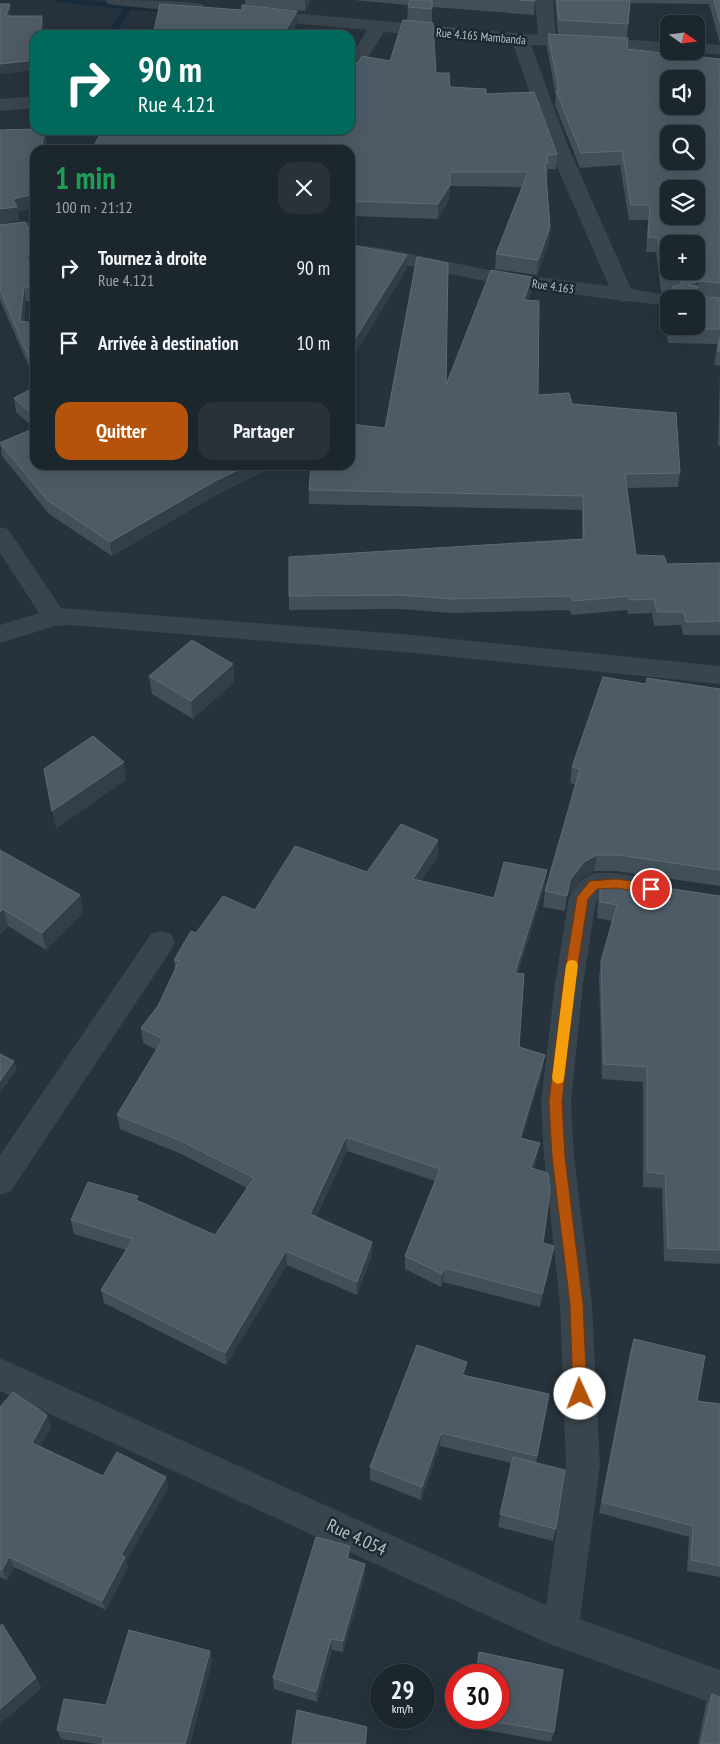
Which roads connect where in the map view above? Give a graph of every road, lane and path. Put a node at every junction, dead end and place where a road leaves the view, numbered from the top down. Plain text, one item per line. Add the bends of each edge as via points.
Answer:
1 (114, 0) edge
2 (544, 0) edge
3 (212, 10) edge
4 (241, 13) edge
5 (378, 27) junction
6 (520, 39) junction
7 (547, 40) junction
8 (660, 46) edge
9 (705, 49) edge
10 (720, 50) edge
11 (355, 66) edge
12 (30, 102) edge
13 (0, 105) edge
14 (30, 228) edge
15 (0, 231) edge
16 (355, 251) edge
17 (624, 296) junction
18 (660, 299) edge
19 (0, 535) edge
20 (54, 617) junction
21 (0, 634) edge
22 (720, 675) edge
23 (663, 891) edge
24 (161, 942) dead end
25 (0, 1181) edge
26 (0, 1374) edge
27 (560, 1630) junction
28 (720, 1688) edge

1 - 3 street
2 - 7 street
4 - 5 street, Rue 4.165 Mambanda
5 - 6 street, Rue 4.165 Mambanda
5 - 11 street
6 - 7 street, Rue 4.165 Mambanda
6 - 17 street via 558,146
7 - 8 street, Rue 4.165 Mambanda
9 - 10 street
12 - 13 street
14 - 15 street
16 - 17 street, Rue 4.163 via 504,279
17 - 18 street, Rue 4.163
19 - 20 street
20 - 21 street
20 - 22 street via 414,644
23 - 27 street via 594,884 583,897 569,984 556,1102 576,1304 583,1465
24 - 25 street
26 - 27 street, Rue 4.054
27 - 28 street, Rue 4.054

